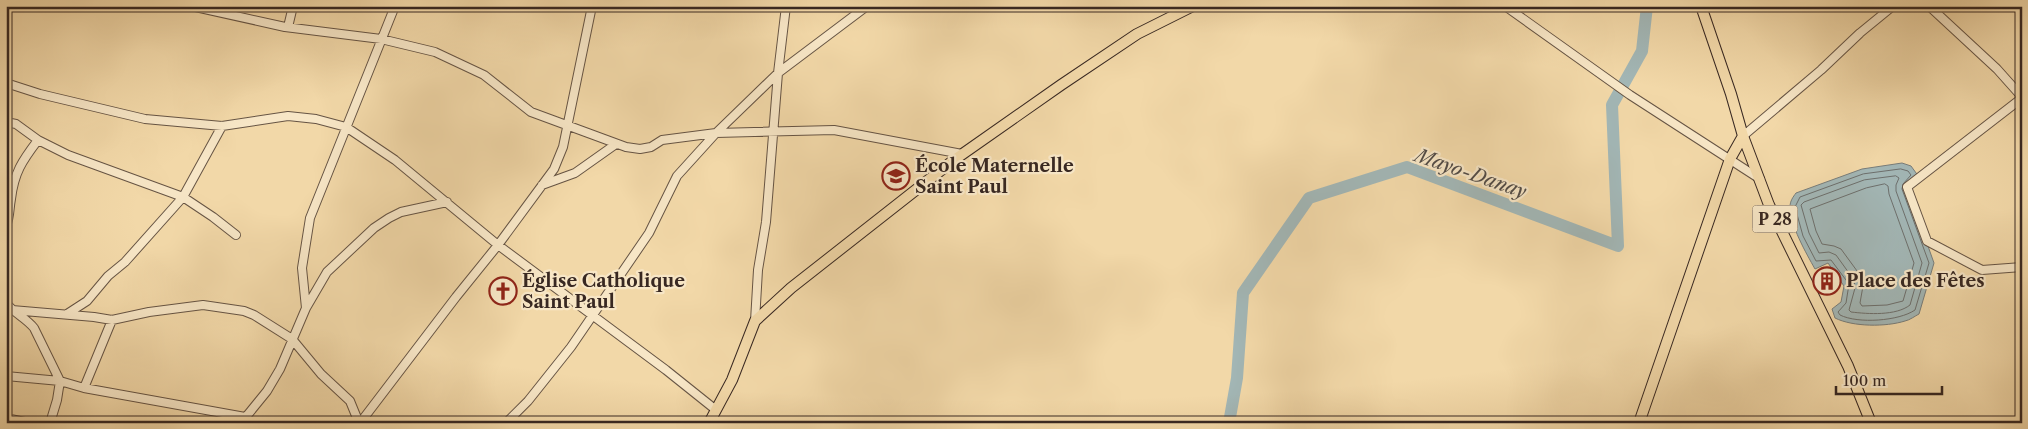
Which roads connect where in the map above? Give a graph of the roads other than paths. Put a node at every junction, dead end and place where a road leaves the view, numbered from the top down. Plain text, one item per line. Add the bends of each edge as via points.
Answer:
1 (191, 6) edge
2 (293, 6) edge
3 (395, 6) edge
4 (592, 6) edge
5 (786, 6) edge
6 (866, 6) edge
7 (1193, 6) edge
8 (1506, 6) edge
9 (1701, 6) edge
10 (1893, 6) edge
11 (1929, 6) edge
12 (288, 27) junction
13 (381, 39) junction
14 (778, 73) junction
15 (6, 83) edge
16 (2022, 98) edge
17 (6, 122) edge
18 (222, 126) junction
19 (346, 127) junction
20 (567, 127) junction
21 (775, 130) junction
22 (716, 133) junction
23 (1742, 136) junction
24 (38, 140) junction
25 (616, 144) junction
26 (962, 154) junction
27 (1730, 159) junction
28 (1760, 179) junction
29 (542, 185) junction
30 (183, 197) junction
31 (447, 202) junction
32 (6, 226) edge
33 (236, 236) dead end
34 (498, 245) junction
35 (2022, 267) edge
36 (6, 303) edge
37 (306, 308) junction
38 (12, 310) junction
39 (67, 314) junction
40 (592, 316) junction
41 (112, 320) junction
42 (755, 320) junction
43 (292, 339) junction
44 (6, 376) edge
45 (60, 381) junction
46 (84, 388) junction
47 (716, 410) junction
48 (6, 418) edge
49 (243, 420) edge
50 (1870, 420) edge
51 (29, 423) edge
52 (50, 423) edge
53 (360, 423) edge
54 (506, 423) edge
55 (709, 423) edge
56 (1639, 423) edge
57 (1879, 423) edge

1 - 12 street
2 - 12 street
3 - 13 street
4 - 20 street
5 - 14 street
6 - 14 street
7 - 26 main road via 1137,34
8 - 27 street via 1630,95
9 - 23 main road, P 28
10 - 23 street
11 - 16 street
12 - 13 street
13 - 19 street
13 - 20 street via 435,52 467,65 531,112
14 - 21 street
14 - 22 street
15 - 18 street via 145,119
16 - 35 street via 1907,187 1927,241 1982,270
17 - 24 street via 16,124
18 - 19 street via 288,116
18 - 30 street
19 - 31 street via 395,160
19 - 37 street via 310,218 302,268
20 - 25 street
20 - 29 street via 558,160
21 - 22 street
21 - 26 street via 834,130
21 - 42 street
22 - 25 street via 662,140 640,149
22 - 40 street via 677,176 649,233
23 - 27 main road
23 - 28 main road, P 28
24 - 30 street via 68,155
24 - 32 street via 17,170
25 - 29 street via 575,173
26 - 42 main road via 833,254
27 - 28 street
27 - 56 main road
28 - 50 main road, P 28 via 1769,205 1848,366
29 - 34 street
30 - 33 street
30 - 39 street via 87,301
31 - 34 street
31 - 37 street via 401,212 374,228 327,272
34 - 40 street
34 - 53 street
36 - 38 street
37 - 43 street
38 - 39 street
38 - 45 street via 34,328
39 - 41 street
40 - 47 street
40 - 54 street via 549,376
41 - 43 street via 212,305 254,315
41 - 46 street
42 - 47 main road via 732,380
43 - 49 street via 267,391
43 - 53 street via 321,374 350,401
44 - 45 street
45 - 46 street
45 - 52 street
46 - 49 street
47 - 55 main road
48 - 51 street
50 - 57 street

